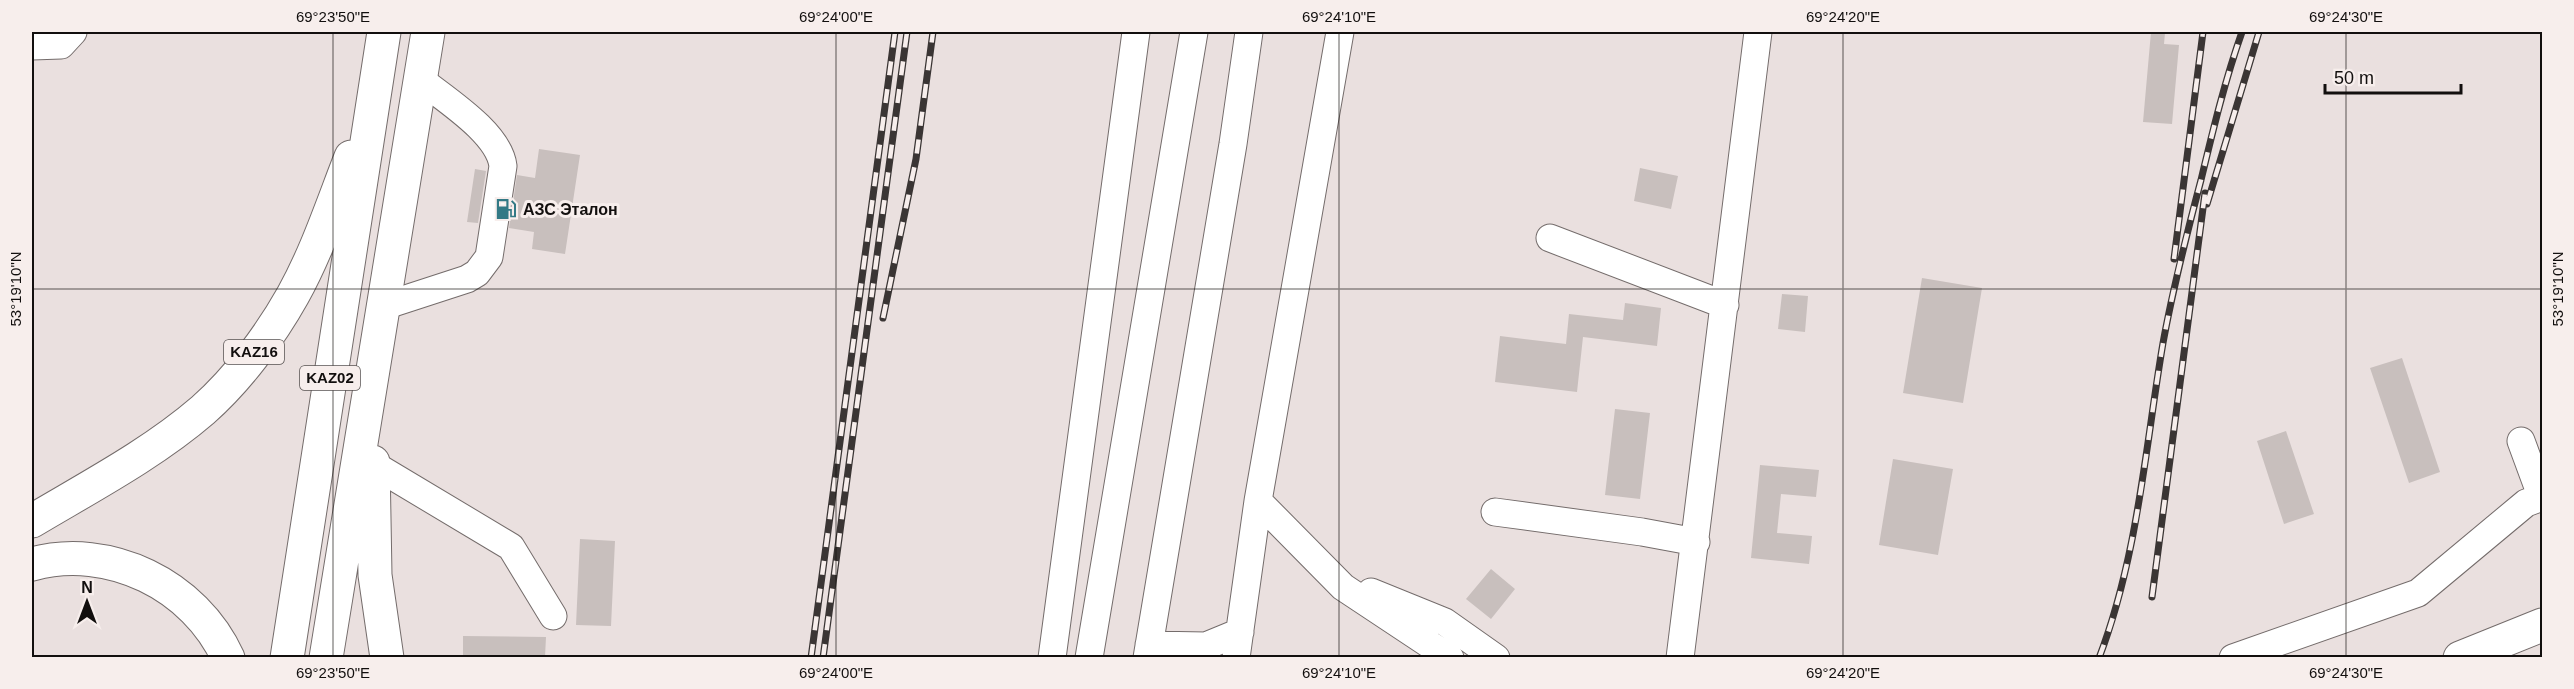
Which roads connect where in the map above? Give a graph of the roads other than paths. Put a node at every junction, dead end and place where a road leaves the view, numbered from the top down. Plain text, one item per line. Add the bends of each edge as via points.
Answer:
1 (73, 32) edge
2 (384, 32) edge
3 (428, 32) edge
4 (1136, 32) edge
5 (1194, 32) edge
6 (1249, 32) edge
7 (1340, 32) edge
8 (1758, 32) edge
9 (32, 46) edge
10 (421, 80) junction
11 (373, 99) junction
12 (1550, 238) dead end
13 (1725, 305) junction
14 (384, 306) junction
15 (373, 373) junction
16 (2521, 441) dead end
17 (374, 465) junction
18 (2542, 497) edge
19 (1258, 501) junction
20 (1496, 512) dead end
21 (32, 522) edge
22 (1696, 542) junction
23 (32, 564) edge
24 (1343, 587) junction
25 (554, 616) dead end
26 (2542, 625) edge
27 (1238, 645) edge
28 (1148, 651) edge
29 (1682, 655) edge
30 (228, 657) edge
31 (287, 657) edge
32 (326, 657) edge
33 (387, 657) edge
34 (1052, 657) edge
35 (1089, 657) edge
36 (1450, 657) edge
37 (1496, 657) edge
38 (2233, 657) edge
39 (2460, 657) edge

1 - 9 street via 61,45
2 - 11 highway, KАZ02
3 - 10 highway, KАZ02
4 - 34 street
5 - 35 street
6 - 28 street
7 - 19 street
8 - 13 street
10 - 14 highway, KАZ02
10 - 14 street via 486,135 502,156 489,257 467,279
11 - 21 highway, KAZ16 via 310,261 281,314 241,369 204,409 168,437
11 - 31 highway, KАZ02
12 - 13 street
13 - 22 street
14 - 15 highway, KАZ02
15 - 17 highway
15 - 32 highway, KАZ02
16 - 18 street
17 - 25 street via 511,547
17 - 33 highway via 375,575
18 - 38 street via 2526,503 2418,594
19 - 24 street
19 - 27 street
20 - 22 street
22 - 29 street
23 - 30 highway via 83,559 129,567 166,584 206,620
24 - 36 street
24 - 37 street via 1373,592 1444,622
26 - 39 highway
27 - 28 street

